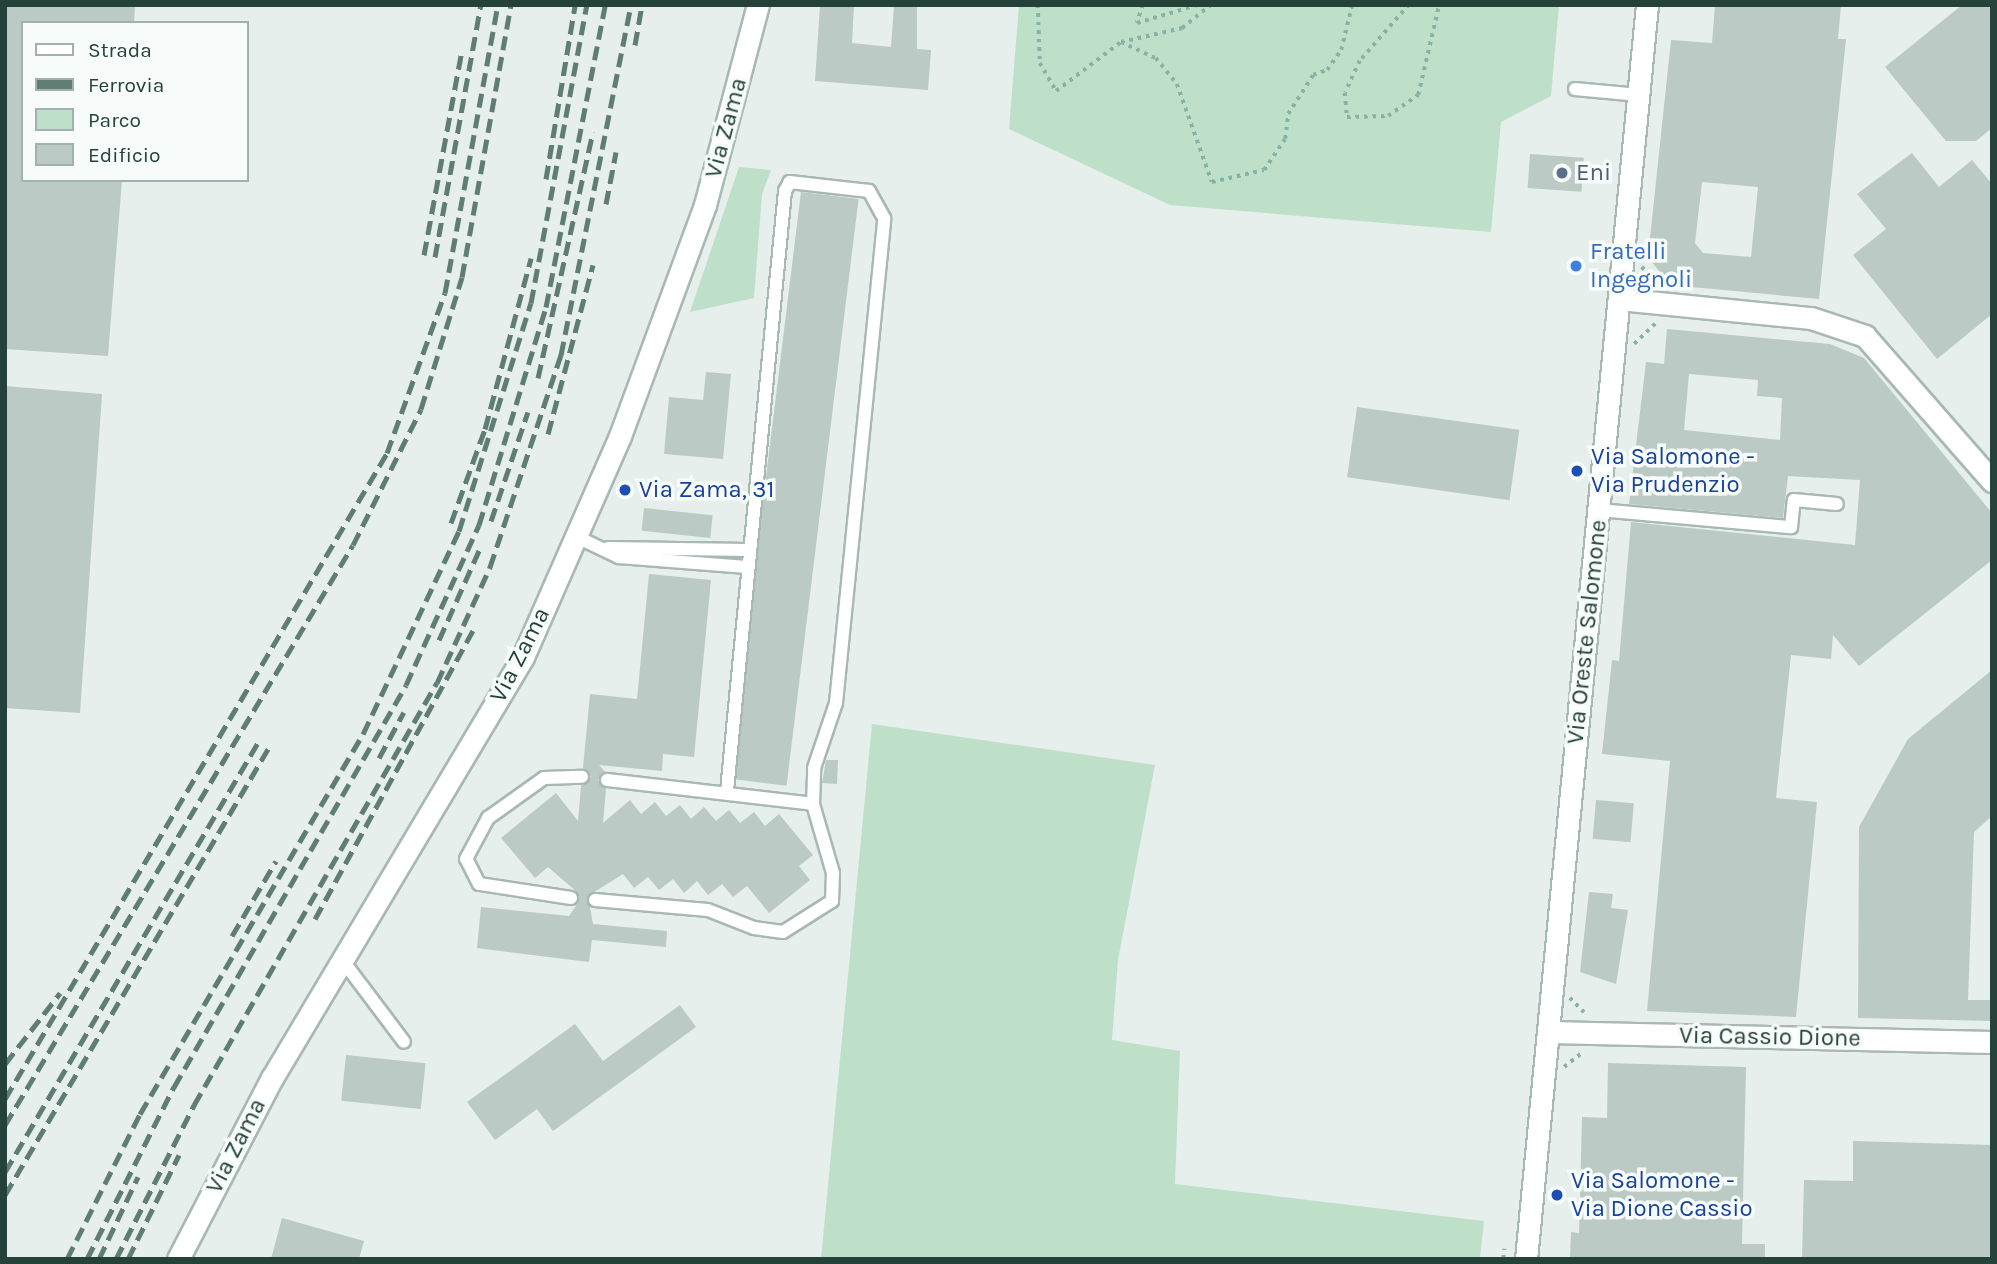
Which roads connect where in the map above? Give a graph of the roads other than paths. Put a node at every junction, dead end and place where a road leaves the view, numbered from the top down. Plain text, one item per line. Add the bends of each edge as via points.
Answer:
1 (758, 5) edge
2 (1647, 5) edge
3 (1576, 89) dead end
4 (1639, 95) junction
5 (1619, 299) junction
6 (1992, 481) edge
7 (1837, 504) dead end
8 (1598, 510) junction
9 (577, 537) junction
10 (608, 548) junction
11 (749, 550) junction
12 (747, 567) junction
13 (582, 777) dead end
14 (607, 780) dead end
15 (727, 791) junction
16 (813, 804) junction
17 (570, 898) dead end
18 (595, 900) dead end
19 (343, 961) junction
20 (1548, 1032) junction
21 (404, 1042) dead end
22 (1992, 1042) edge
23 (178, 1259) edge
24 (1526, 1259) edge

1 - 9 street, Via Zama via 705,205
2 - 4 street, Via Oreste Salomone
3 - 4 lane
4 - 5 street, Via Oreste Salomone
5 - 6 street via 1811,318 1852,330 1880,346
5 - 8 street, Via Oreste Salomone
7 - 8 lane via 1794,500 1791,527
8 - 20 street, Via Oreste Salomone
9 - 10 lane
9 - 19 street, Via Zama via 523,657
10 - 11 lane
10 - 12 lane via 619,557
11 - 12 lane
11 - 16 lane via 785,191 790,182 869,191 884,219 836,703 814,768
12 - 15 lane
13 - 17 lane via 544,778 488,818 466,859 479,884
14 - 15 lane
15 - 16 lane
16 - 18 lane via 833,873 832,901 783,932 754,928 708,910
19 - 21 lane
19 - 23 street, Via Zama via 272,1078
20 - 22 street, Via Cassio Dione
20 - 24 street, Via Oreste Salomone

